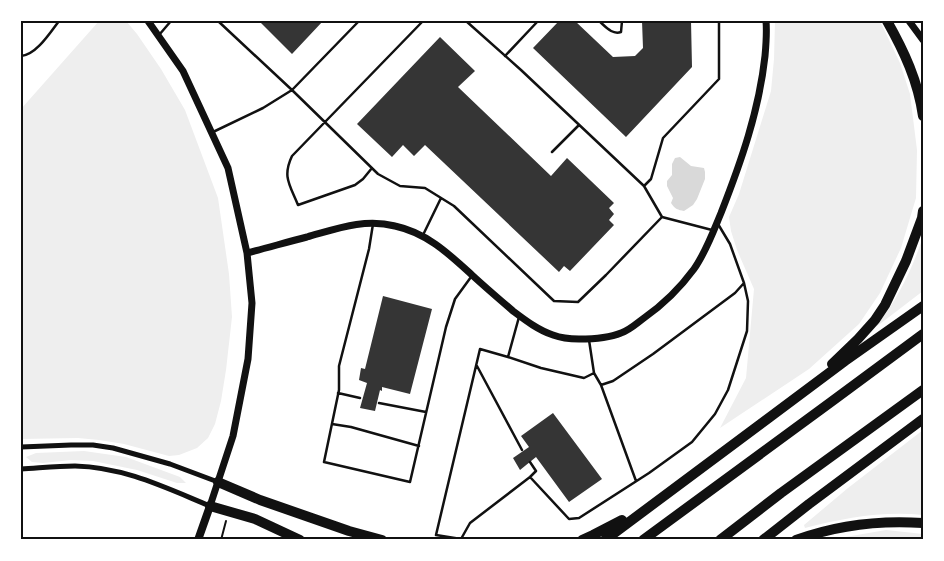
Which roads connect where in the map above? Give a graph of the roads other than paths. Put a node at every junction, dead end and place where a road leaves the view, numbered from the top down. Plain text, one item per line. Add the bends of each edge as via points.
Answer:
1 (59, 21) edge
2 (148, 21) edge
3 (172, 21) edge
4 (218, 21) edge
5 (360, 21) edge
6 (423, 21) edge
7 (466, 21) edge
8 (538, 21) edge
9 (599, 21) edge
10 (622, 21) edge
11 (719, 21) edge
12 (766, 21) edge
13 (887, 21) edge
14 (909, 21) edge
15 (158, 36) junction
16 (923, 40) edge
17 (21, 56) edge
18 (506, 56) junction
19 (292, 90) junction
20 (923, 116) edge
21 (325, 122) junction
22 (579, 125) junction
23 (212, 133) junction
24 (552, 152) dead end
25 (372, 168) junction
26 (644, 186) junction
27 (441, 198) junction
28 (923, 211) edge
29 (662, 217) junction
30 (717, 222) junction
31 (373, 223) junction
32 (713, 230) junction
33 (423, 235) junction
34 (247, 253) junction
35 (473, 275) junction
36 (744, 283) junction
37 (923, 306) edge
38 (520, 316) junction
39 (923, 334) edge
40 (589, 339) junction
41 (508, 357) junction
42 (476, 365) junction
43 (594, 373) junction
44 (601, 385) junction
45 (923, 390) edge
46 (338, 393) junction
47 (360, 398) dead end
48 (379, 403) dead end
49 (426, 412) junction
50 (778, 412) junction
51 (923, 419) edge
52 (332, 424) junction
53 (21, 446) edge
54 (418, 446) junction
55 (522, 450) dead end
56 (530, 462) dead end
57 (21, 469) edge
58 (693, 475) junction
59 (530, 477) junction
60 (636, 481) junction
61 (218, 482) junction
62 (210, 506) junction
63 (923, 523) edge
64 (198, 540) edge
65 (300, 540) edge
66 (382, 540) edge
67 (582, 540) edge
68 (605, 540) edge
69 (643, 540) edge
70 (720, 540) edge
71 (763, 540) edge
72 (796, 540) edge

1 - 17 lane via 36,49
2 - 15 street
3 - 15 lane
4 - 19 lane
5 - 19 lane
6 - 21 lane
7 - 18 lane
8 - 18 lane
9 - 10 lane via 616,34 621,32
11 - 26 lane via 720,80 663,138 651,179
12 - 30 street via 763,76 758,100 734,180
13 - 20 highway via 914,76
14 - 16 street
15 - 23 street via 183,71
18 - 22 lane
19 - 21 lane
19 - 23 lane
21 - 25 lane
21 - 25 lane via 292,156 288,165 287,178 298,204 355,185
22 - 24 lane
22 - 26 lane
23 - 34 street via 228,168
25 - 27 lane via 400,186 425,188
26 - 29 lane
27 - 29 lane via 454,206 554,301 578,302
27 - 33 lane
28 - 50 highway via 906,261 875,320 845,352
29 - 32 lane
30 - 32 street
30 - 36 lane via 730,244
31 - 33 street via 394,225
31 - 34 street via 352,224
31 - 46 lane via 339,366
32 - 40 street via 695,267 658,308 622,333
33 - 35 street
34 - 61 street via 252,303 248,359 234,436
35 - 38 street
35 - 49 lane via 455,299
36 - 44 lane via 653,354 613,381
36 - 60 lane via 748,301 747,331 728,390 692,442
37 - 50 highway
38 - 40 street via 551,335
38 - 41 lane
39 - 69 highway
40 - 43 lane
41 - 42 lane via 480,349
41 - 43 lane via 584,378
42 - 55 lane
42 - 59 lane via 436,535 461,539 470,523
43 - 44 lane
44 - 60 lane
45 - 70 highway
46 - 47 lane
46 - 52 lane
48 - 49 lane
49 - 54 lane
50 - 58 highway
51 - 71 highway
52 - 54 lane
52 - 54 lane via 324,462 410,482
53 - 61 street via 93,445 113,448
56 - 59 lane via 536,471
57 - 62 street via 75,466 122,472
58 - 67 highway via 616,524
58 - 68 highway
59 - 60 lane via 569,519 579,518
61 - 62 street
61 - 66 highway via 260,500
62 - 64 main road
62 - 65 highway via 255,519
63 - 72 highway via 856,524

